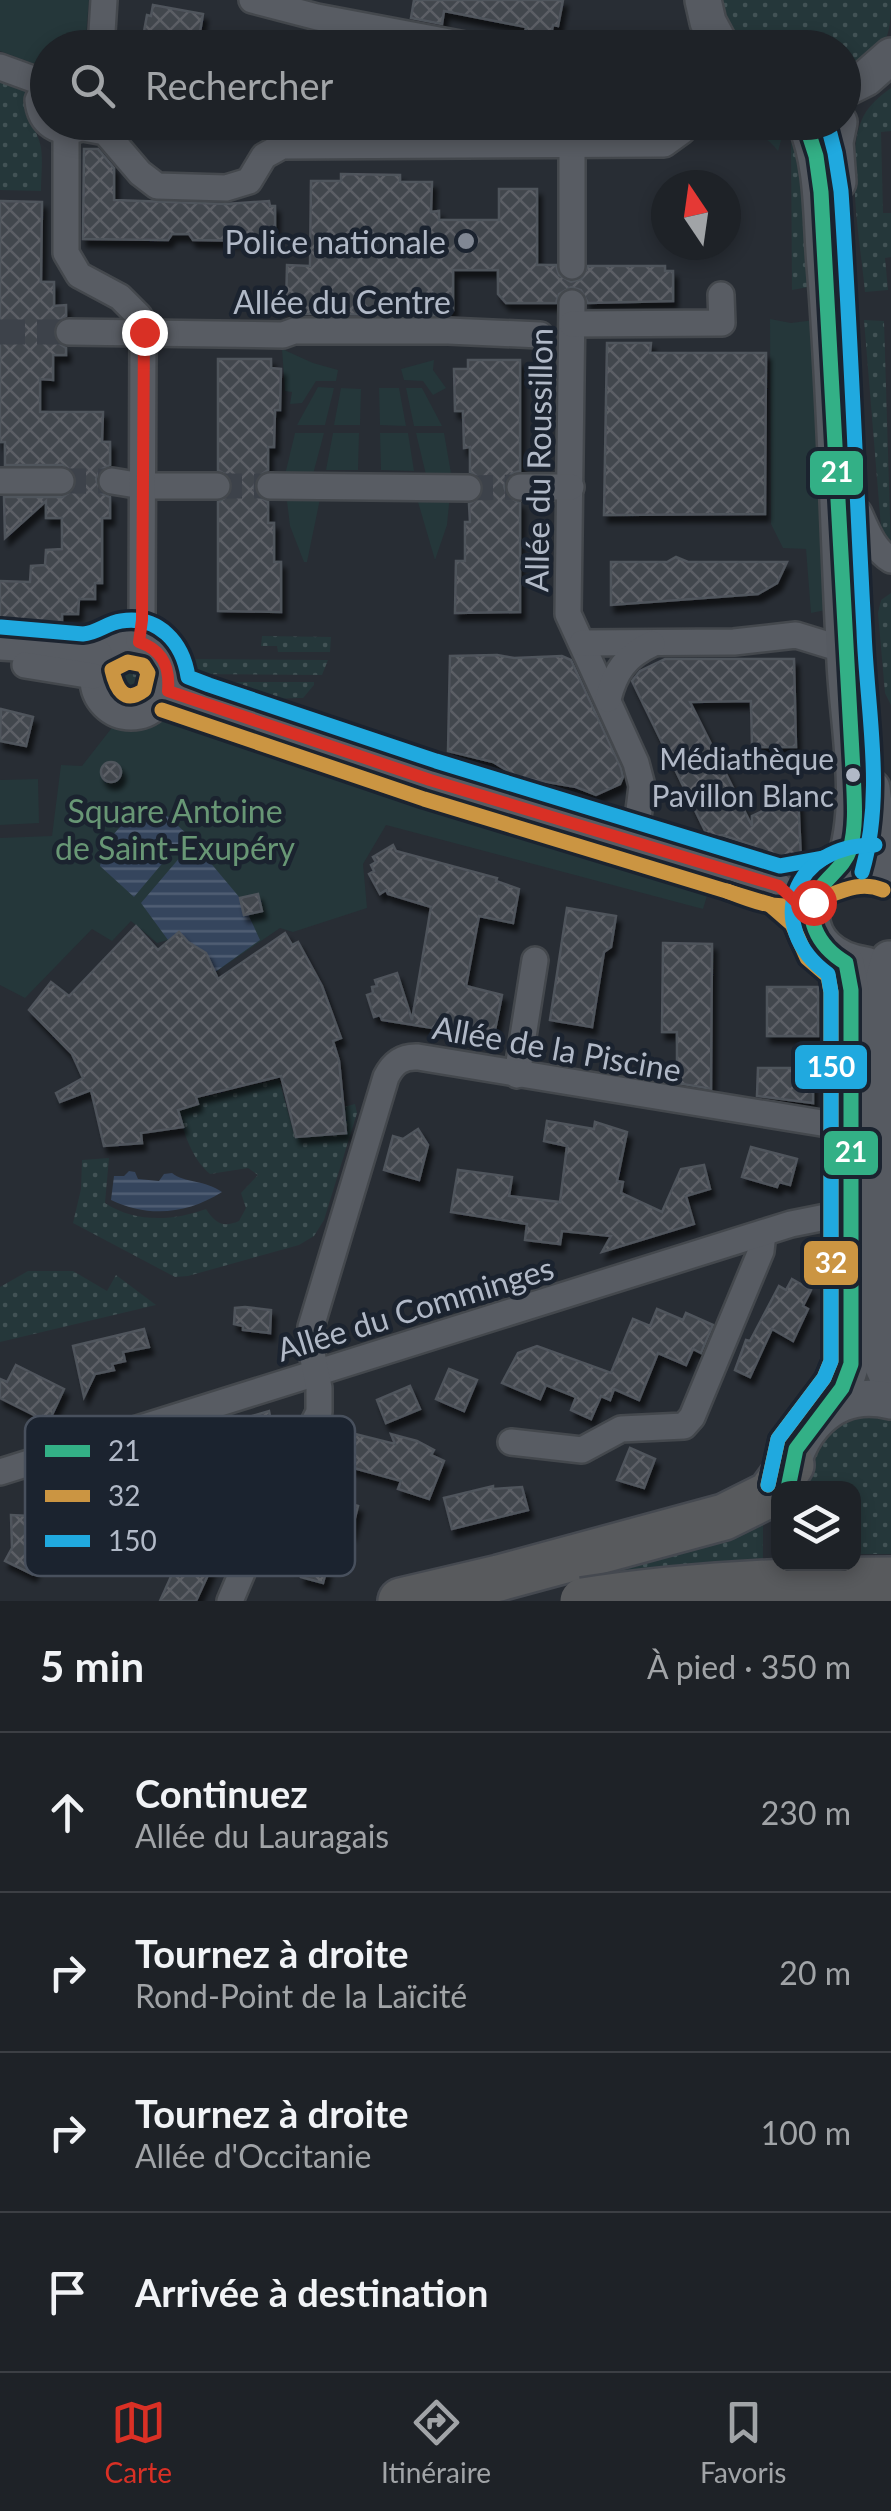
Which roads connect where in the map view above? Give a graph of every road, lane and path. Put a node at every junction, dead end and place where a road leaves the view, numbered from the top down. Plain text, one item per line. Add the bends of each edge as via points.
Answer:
1 (104, 0) edge
2 (252, 0) edge
3 (102, 30) edge
4 (386, 30) edge
5 (0, 67) edge
6 (30, 76) edge
7 (76, 140) edge
8 (113, 140) edge
9 (441, 140) edge
10 (572, 140) edge
11 (631, 140) edge
12 (668, 140) edge
13 (812, 140) edge
14 (837, 140) edge
15 (572, 266) dead end
16 (721, 296) dead end
17 (141, 324) junction
18 (68, 332) tunnel mouth
19 (540, 335) dead end
20 (0, 480) edge
21 (61, 480) tunnel mouth
22 (112, 481) tunnel mouth
23 (142, 486) junction
24 (218, 486) tunnel mouth
25 (270, 486) tunnel mouth
26 (520, 487) tunnel mouth
27 (571, 487) junction
28 (468, 488) tunnel mouth
29 (859, 514) junction
30 (891, 560) edge
31 (139, 642) junction
32 (582, 643) junction
33 (654, 643) junction
34 (0, 648) edge
35 (845, 661) junction
36 (0, 664) edge
37 (96, 665) junction
38 (168, 691) junction
39 (608, 699) junction
40 (635, 842) junction
41 (886, 869) edge
42 (835, 872) junction
43 (779, 886) junction
44 (812, 917) junction
45 (890, 958) edge
46 (535, 960) dead end
47 (846, 962) junction
48 (518, 1075) junction
49 (841, 1127) junction
50 (873, 1204) edge
51 (763, 1234) junction
52 (314, 1366) junction
53 (891, 1384) edge
54 (891, 1401) edge
55 (830, 1407) junction
56 (166, 1416) edge
57 (317, 1416) edge
58 (511, 1442) dead end
59 (25, 1464) edge
60 (0, 1472) edge
61 (790, 1477) edge
62 (781, 1571) edge
63 (241, 1576) edge
64 (891, 1580) edge
65 (230, 1601) edge
66 (401, 1601) edge
67 (583, 1601) edge
68 (780, 1601) edge

1 - 3 street
2 - 4 street
5 - 6 street
7 - 17 street via 64,183 66,252 78,275 120,297
8 - 9 street via 157,186 226,188 249,180 276,148
10 - 15 street
11 - 12 street
13 - 35 main road via 832,348
14 - 29 main road
16 - 27 street, Allée du Roussillon via 722,323 572,314
17 - 18 street, Allée du Centre
17 - 19 street, Allée du Centre via 284,335
17 - 23 street
20 - 21 street
22 - 23 street
23 - 24 street
23 - 31 street
25 - 28 street
26 - 27 street
27 - 32 street, Allée du Roussillon via 568,614
29 - 30 street
29 - 41 main road via 873,816
31 - 37 street via 126,641
31 - 38 street via 166,663
32 - 33 street
32 - 39 street, Allée du Roussillon
33 - 35 street via 796,636 835,648
33 - 39 street via 618,669
34 - 37 street
35 - 42 main road via 852,840
36 - 37 street
37 - 38 street via 99,700 118,715 146,714
38 - 40 street
39 - 40 street, Allée du Roussillon via 642,786
40 - 43 street
41 - 42 main road via 862,863
42 - 43 street
42 - 44 main road via 813,902
43 - 44 street
44 - 47 main road via 823,946
45 - 47 main road
45 - 50 main road via 878,994
46 - 48 street
47 - 49 main road via 852,990
48 - 49 street, Allée de la Piscine
48 - 52 street, Allée de la Piscine via 418,1057 394,1064 312,1327
49 - 50 main road
50 - 51 street, Allée du Comminges
50 - 53 main road via 876,1342
50 - 55 main road via 851,1364
51 - 52 street, Allée du Comminges
51 - 58 street via 684,1426 621,1429 582,1450
52 - 56 street, Allée du Comminges
52 - 57 street, Allée de la Piscine
54 - 55 main road via 852,1399
55 - 61 main road via 805,1434
59 - 60 street, Allée du Comminges
61 - 66 highway via 724,1517
62 - 68 main road
63 - 65 street, Allée de la Piscine
64 - 67 highway, bridge via 694,1586

